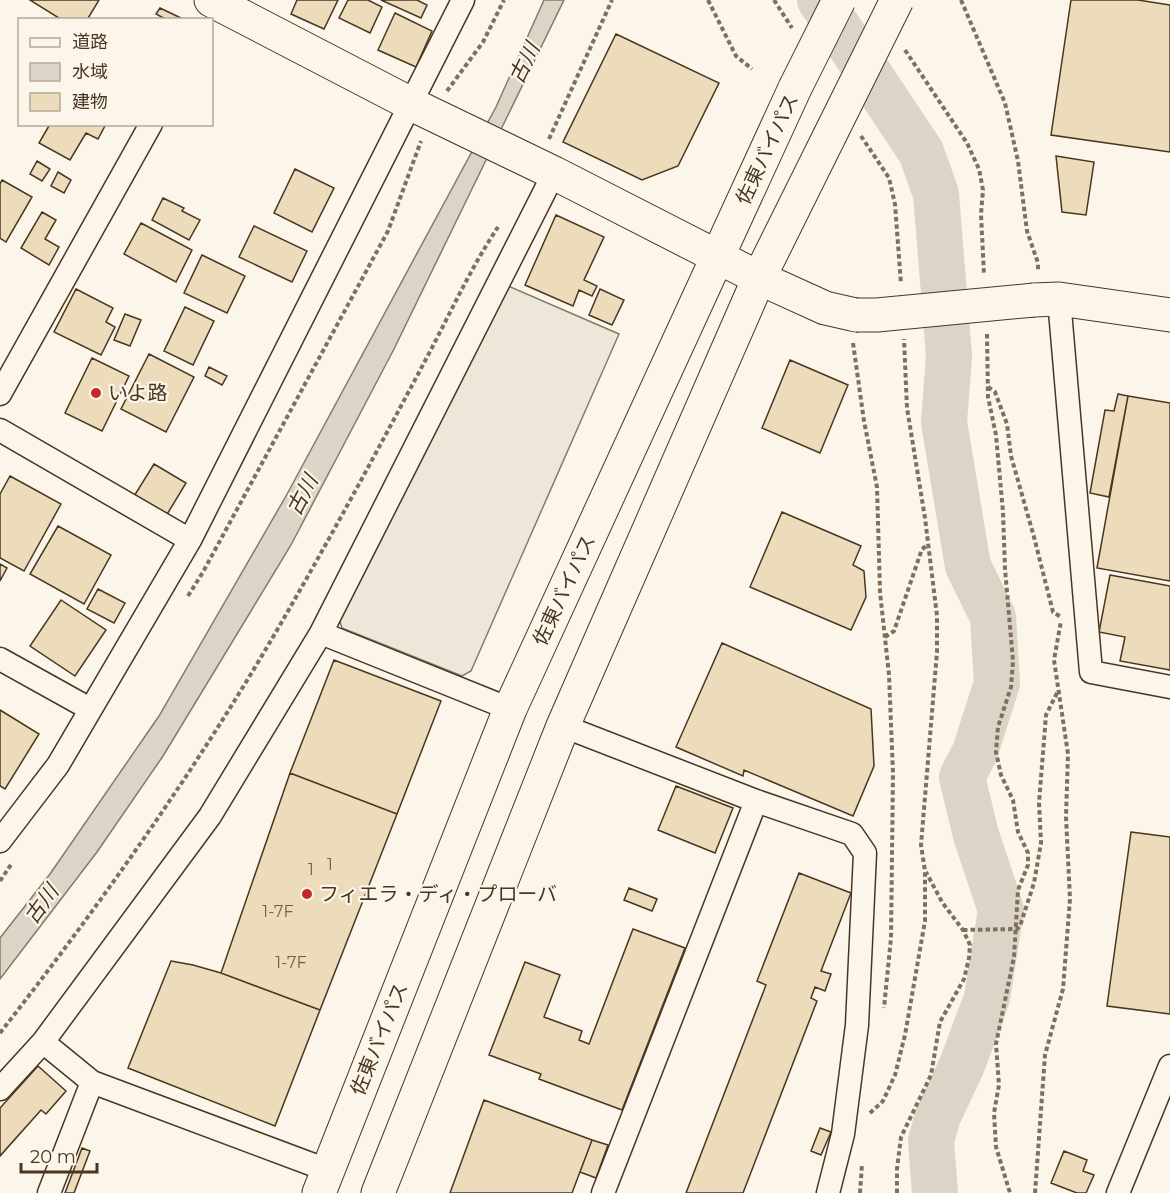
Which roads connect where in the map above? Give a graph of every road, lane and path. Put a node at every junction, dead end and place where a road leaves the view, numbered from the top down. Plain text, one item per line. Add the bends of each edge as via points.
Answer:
1 (462, 0) edge
2 (504, 0) edge
3 (612, 0) edge
4 (708, 0) edge
5 (774, 0) edge
6 (839, 0) edge
7 (897, 0) edge
8 (961, 0) edge
9 (214, 6) edge
10 (793, 30) dead end
11 (903, 48) dead end
12 (752, 69) dead end
13 (431, 107) junction
14 (150, 126) edge
15 (843, 133) junction
16 (542, 160) junction
17 (502, 220) dead end
18 (717, 256) junction
19 (759, 278) junction
20 (984, 282) dead end
21 (902, 287) dead end
22 (1044, 293) junction
23 (1170, 315) edge
24 (854, 323) junction
25 (987, 327) dead end
26 (903, 331) dead end
27 (988, 387) junction
28 (0, 394) edge
29 (0, 430) edge
30 (190, 540) junction
31 (928, 545) junction
32 (1062, 606) dead end
33 (1062, 617) junction
34 (321, 633) junction
35 (885, 637) junction
36 (0, 659) edge
37 (1170, 687) edge
38 (1058, 692) junction
39 (90, 709) junction
40 (510, 709) junction
41 (562, 726) junction
42 (756, 801) junction
43 (0, 841) edge
44 (925, 871) junction
45 (1017, 929) junction
46 (963, 930) junction
47 (884, 1013) dead end
48 (0, 1033) edge
49 (43, 1042) junction
50 (1170, 1066) edge
51 (92, 1082) junction
52 (0, 1089) edge
53 (870, 1104) dead end
54 (862, 1159) dead end
55 (323, 1182) edge
56 (49, 1193) edge
57 (378, 1193) edge
58 (603, 1193) edge
59 (828, 1193) edge
60 (860, 1193) edge
61 (897, 1193) edge
62 (1010, 1193) edge
63 (1035, 1193) edge
64 (1118, 1193) edge

1 - 13 street
2 - 13 path via 483,42
3 - 16 path
4 - 12 path via 736,56
5 - 10 path
6 - 18 main road, 佐東バイパス, bridge
7 - 15 main road, bridge
8 - 22 path via 1005,104 1018,161 1027,231
9 - 13 main road
11 - 20 path via 967,143 979,170 983,190
13 - 16 main road
13 - 30 street
14 - 28 street
15 - 19 main road
15 - 21 path via 889,178
16 - 18 main road
16 - 34 street
17 - 48 path via 380,447 227,714 139,847
18 - 19 main road
18 - 40 main road, 佐東バイパス
19 - 24 main road
19 - 41 main road
22 - 23 main road
22 - 24 main road, bridge via 877,315
22 - 37 street via 1091,672
24 - 35 path via 864,421 877,487
25 - 27 path
26 - 31 path via 907,408
27 - 33 path via 995,392 1007,424 1011,456 1053,612
27 - 45 path via 996,435 1013,661 996,752 1013,800 1018,832 1028,853 1028,865 1018,890
29 - 30 street
30 - 39 street
31 - 35 path via 922,549 894,631
31 - 44 path via 937,616 937,652 921,845
32 - 33 path
33 - 38 path via 1054,660
34 - 40 street
34 - 49 street via 210,816
35 - 47 path via 893,773 891,938
36 - 39 street
38 - 45 path via 1047,715 1039,803 1041,843 1034,883
38 - 63 path via 1068,754 1070,899 1063,989 1045,1055
39 - 43 street via 58,765
40 - 55 main road, 佐東バイパス
41 - 42 street
41 - 57 main road
42 - 58 street
42 - 59 street via 852,834 866,854 858,1025 843,1134
44 - 46 path via 942,903
44 - 53 path via 925,921 905,1035 895,1075 883,1101 867,1115
45 - 46 path
45 - 62 path via 996,1044 999,1084 994,1113 996,1147
46 - 61 path via 970,945 964,979 940,1022 931,1075 901,1137
49 - 51 street
49 - 52 street
50 - 64 street
51 - 55 street
51 - 56 street
54 - 60 path

